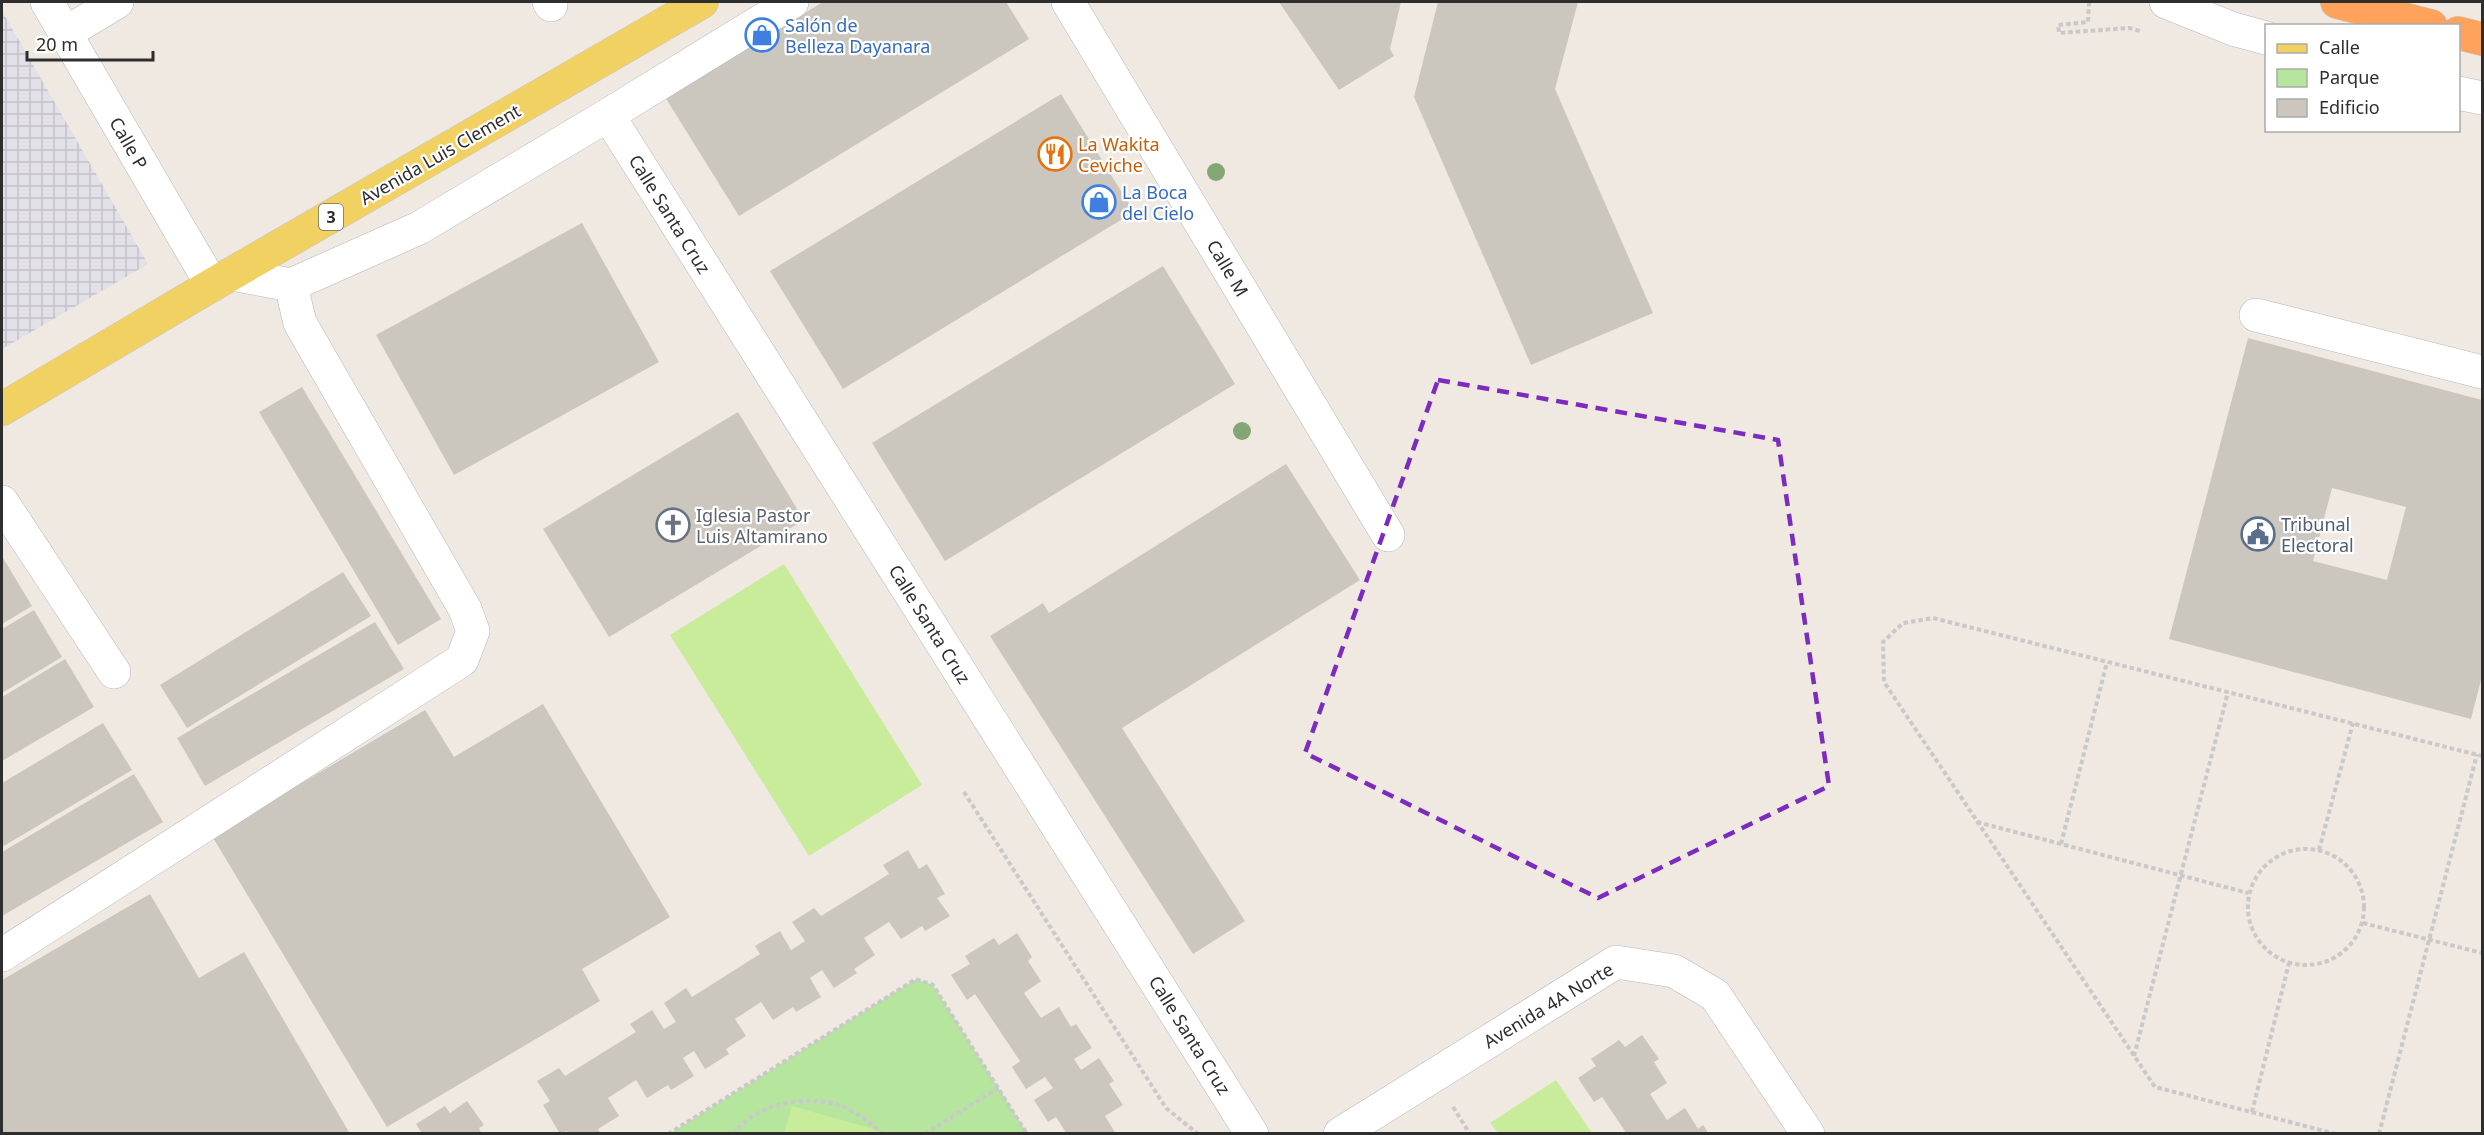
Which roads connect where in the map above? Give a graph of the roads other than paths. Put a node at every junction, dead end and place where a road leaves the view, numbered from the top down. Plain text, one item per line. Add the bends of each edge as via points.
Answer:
1 (47, 2) edge
2 (117, 2) edge
3 (702, 2) edge
4 (792, 2) edge
5 (1068, 2) edge
6 (2166, 2) edge
7 (2337, 2) edge
8 (2423, 24) edge
9 (66, 33) junction
10 (2460, 34) edge
11 (2265, 38) edge
12 (2482, 39) edge
13 (2460, 93) edge
14 (2482, 98) edge
15 (608, 115) junction
16 (222, 279) junction
17 (291, 285) junction
18 (2256, 315) dead end
19 (2482, 372) edge
20 (2, 410) edge
21 (2, 502) edge
22 (1388, 534) dead end
23 (114, 672) dead end
24 (2, 955) edge
25 (1252, 1134) edge
26 (1340, 1134) edge
27 (1808, 1134) edge

1 - 9 street, Calle P
2 - 9 street
3 - 16 main road, Avenida Luis Clement / 3
4 - 15 street
5 - 22 street, Calle M
6 - 11 street
7 - 8 highway
9 - 16 street, Calle P
10 - 12 highway
13 - 14 street
15 - 17 street via 419,228
15 - 25 street, Calle Santa Cruz
16 - 17 street
16 - 20 main road, Avenida Luis Clement / 3
17 - 24 street via 300,323 465,609 473,631 462,660
18 - 19 street
21 - 23 street
26 - 27 street, Avenida 4A Norte via 1616,962 1674,971 1715,995

